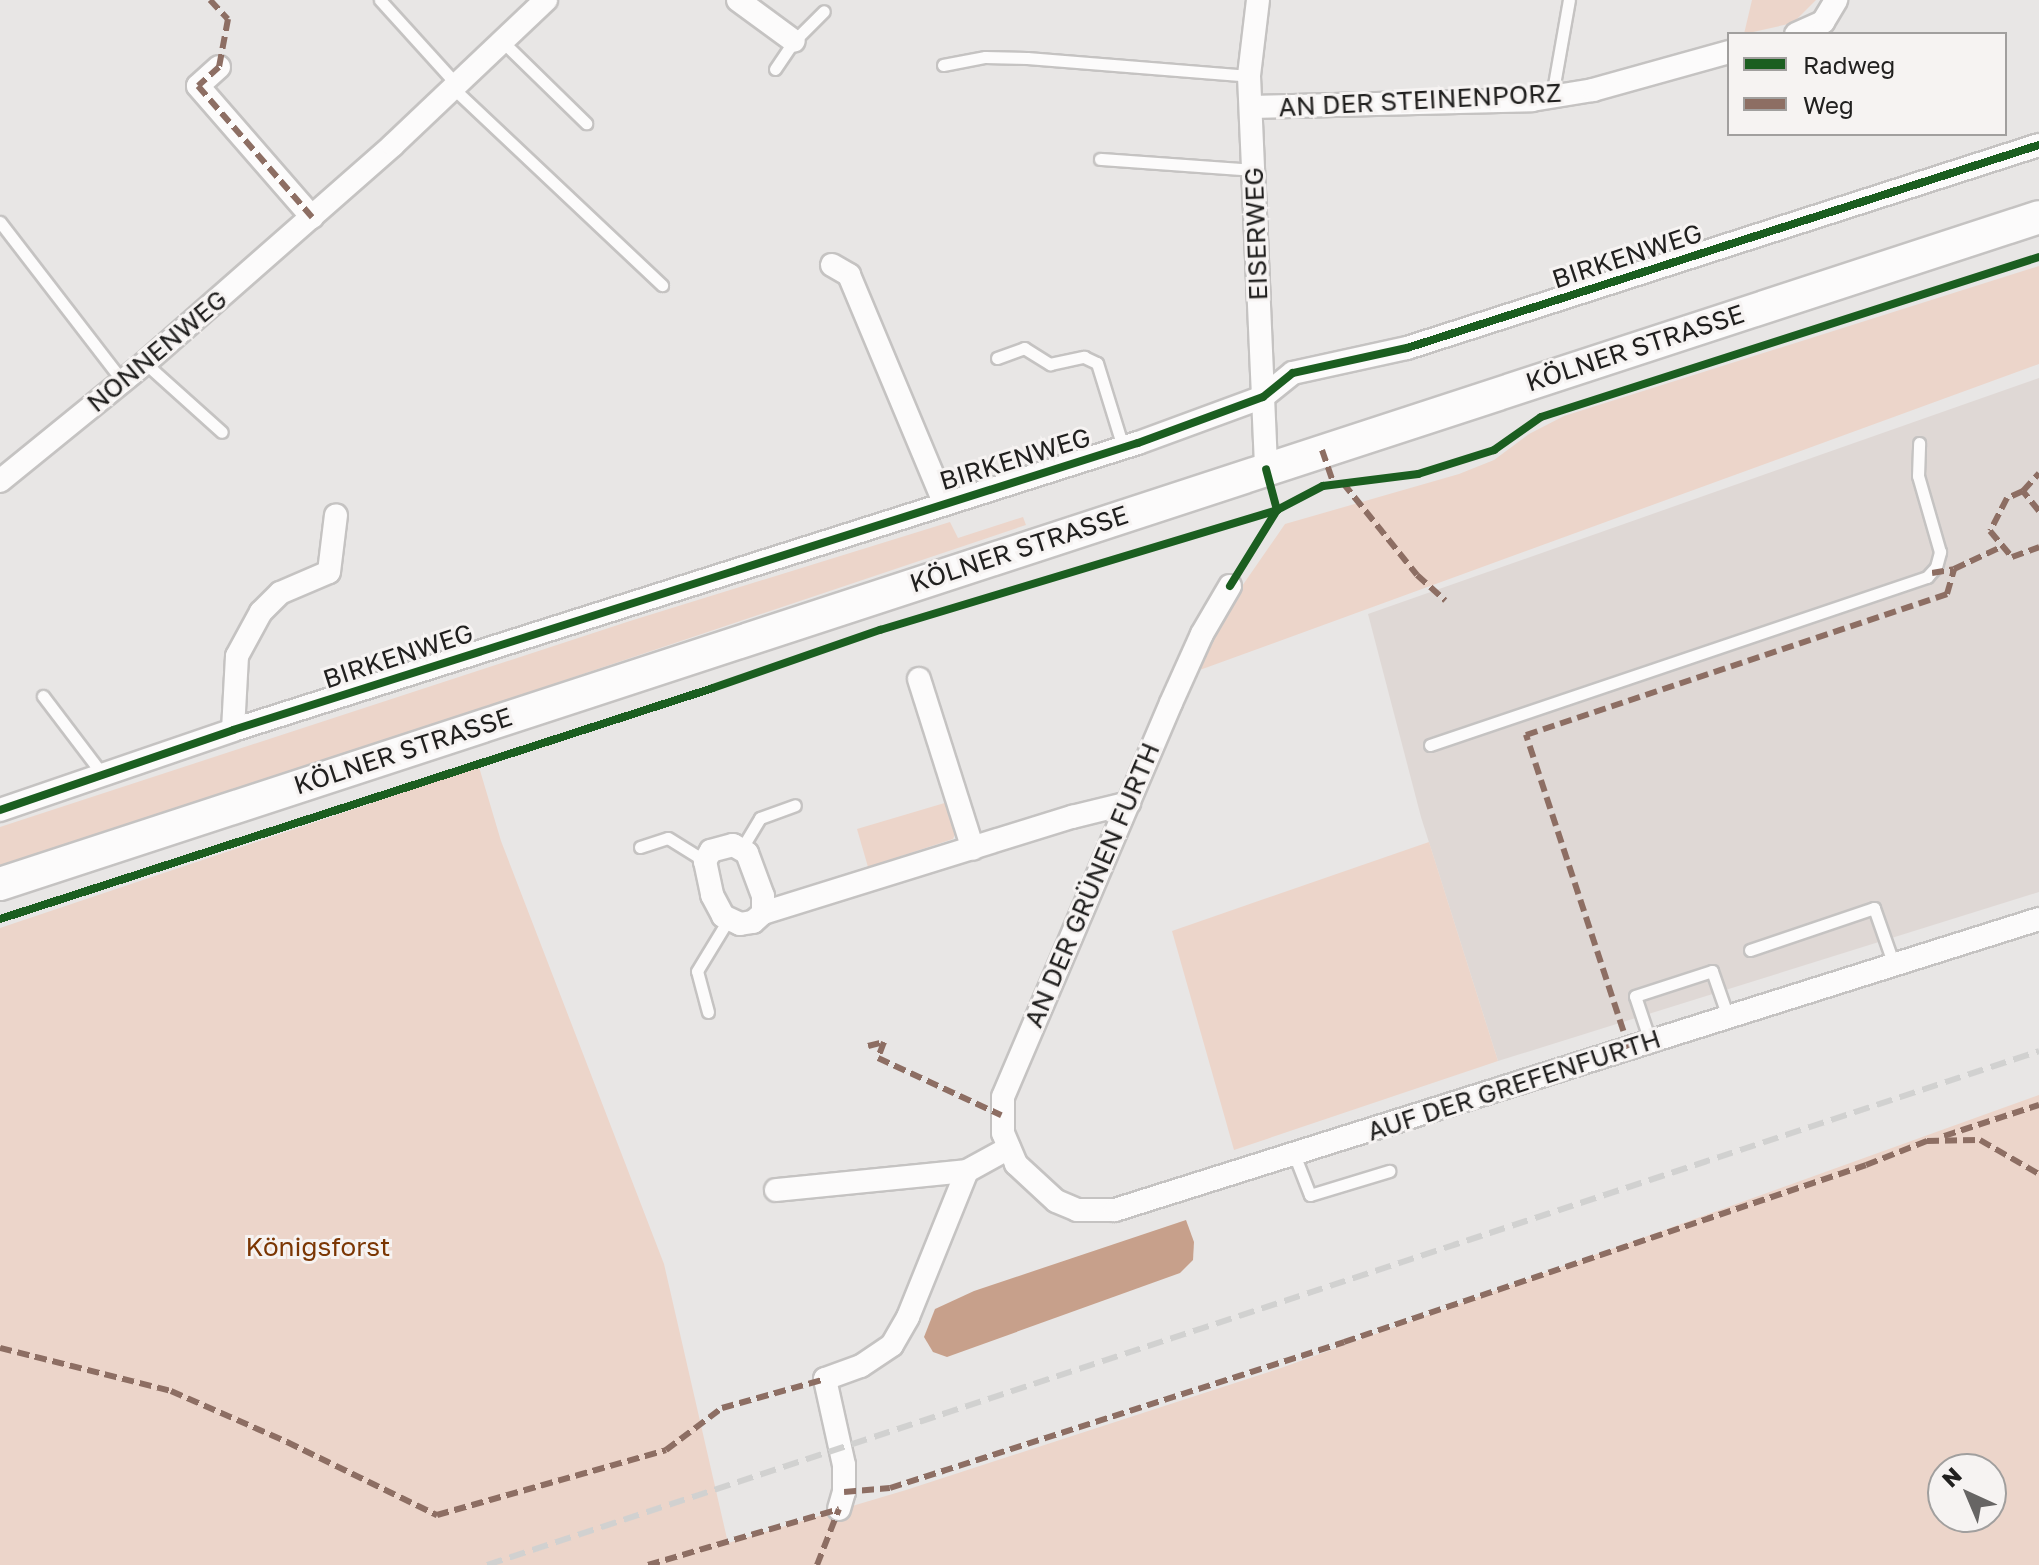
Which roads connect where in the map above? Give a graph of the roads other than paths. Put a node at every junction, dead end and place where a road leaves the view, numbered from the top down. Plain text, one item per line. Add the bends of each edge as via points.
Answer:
1 (380, 0) edge
2 (546, 0) edge
3 (738, 0) edge
4 (1258, 0) edge
5 (1569, 0) edge
6 (1836, 0) edge
7 (824, 11) dead end
8 (1800, 32) edge
9 (794, 41) junction
10 (504, 43) junction
11 (1727, 53) edge
12 (943, 65) dead end
13 (219, 67) dead end
14 (775, 69) dead end
15 (1249, 76) junction
16 (456, 87) junction
17 (1552, 96) junction
18 (1251, 107) junction
19 (586, 123) dead end
20 (2039, 145) edge
21 (1100, 159) dead end
22 (1253, 170) junction
23 (312, 217) junction
24 (2039, 217) edge
25 (0, 222) edge
26 (832, 265) dead end
27 (662, 285) dead end
28 (997, 358) dead end
29 (145, 363) junction
30 (123, 382) junction
31 (1263, 397) junction
32 (222, 432) dead end
33 (1919, 443) dead end
34 (1123, 447) junction
35 (1266, 469) junction
36 (0, 481) edge
37 (944, 502) junction
38 (336, 515) dead end
39 (1230, 586) dead end
40 (919, 679) dead end
41 (43, 696) dead end
42 (233, 730) junction
43 (1430, 745) dead end
44 (103, 775) junction
45 (1129, 803) junction
46 (795, 805) dead end
47 (0, 810) edge
48 (640, 847) dead end
49 (742, 848) junction
50 (973, 849) junction
51 (705, 861) junction
52 (0, 884) edge
53 (763, 913) junction
54 (2039, 919) edge
55 (728, 920) junction
56 (1750, 950) dead end
57 (1894, 965) junction
58 (708, 1012) dead end
59 (1728, 1017) junction
60 (1650, 1041) junction
61 (1009, 1148) junction
62 (1294, 1154) junction
63 (967, 1171) junction
64 (1389, 1171) dead end
65 (776, 1190) dead end
66 (839, 1509) dead end

1 - 16 lane
2 - 10 street, NONNENWEG
3 - 9 street
4 - 15 street, EISERWEG
5 - 17 lane
6 - 8 street via 1823,22
7 - 9 lane
9 - 14 lane
10 - 16 street, NONNENWEG
10 - 19 lane
11 - 17 street, AN DER STEINENPORZ via 1593,90
12 - 15 lane via 999,57
13 - 23 street via 198,86
15 - 18 street, EISERWEG
16 - 23 street, NONNENWEG
16 - 27 lane
17 - 18 street, AN DER STEINENPORZ
18 - 22 street, EISERWEG
20 - 31 street, BIRKENWEG via 1407,348 1293,373
21 - 22 lane
22 - 31 street, EISERWEG
23 - 29 street, NONNENWEG
24 - 35 main road, KÖLNER STRASSE
25 - 30 lane
26 - 37 street via 849,275
28 - 34 lane via 1024,348 1050,364 1084,357 1097,363
29 - 30 street, NONNENWEG
29 - 32 lane
30 - 36 street, NONNENWEG
31 - 34 street, BIRKENWEG
31 - 35 street, EISERWEG
33 - 43 lane via 1918,476 1940,552 1932,573
34 - 37 street, BIRKENWEG
35 - 52 main road, KÖLNER STRASSE
37 - 42 street, BIRKENWEG
38 - 42 street via 329,572 280,593 261,612 237,656
39 - 45 street, AN DER GRÜNEN FURTH via 1202,634
40 - 50 street
41 - 44 lane
42 - 44 street, BIRKENWEG
44 - 47 street, BIRKENWEG
45 - 50 street
45 - 61 street, AN DER GRÜNEN FURTH via 1009,1076 1001,1119
46 - 49 lane via 760,818
48 - 51 lane via 668,838
49 - 51 street via 722,845
49 - 53 street via 763,896
50 - 53 street
51 - 55 street via 712,895
53 - 55 street via 753,922
54 - 57 street, AUF DER GREFENFURTH
55 - 58 lane via 697,971
56 - 57 lane via 1874,908
57 - 59 street, AUF DER GREFENFURTH
59 - 60 street, AUF DER GREFENFURTH
59 - 60 lane via 1712,971 1635,996
60 - 62 street, AUF DER GREFENFURTH
61 - 62 street, AUF DER GREFENFURTH via 1025,1174 1056,1201 1094,1212
61 - 63 street
62 - 64 lane via 1310,1195
63 - 65 street
63 - 66 street via 892,1345 861,1366 825,1379 844,1465

